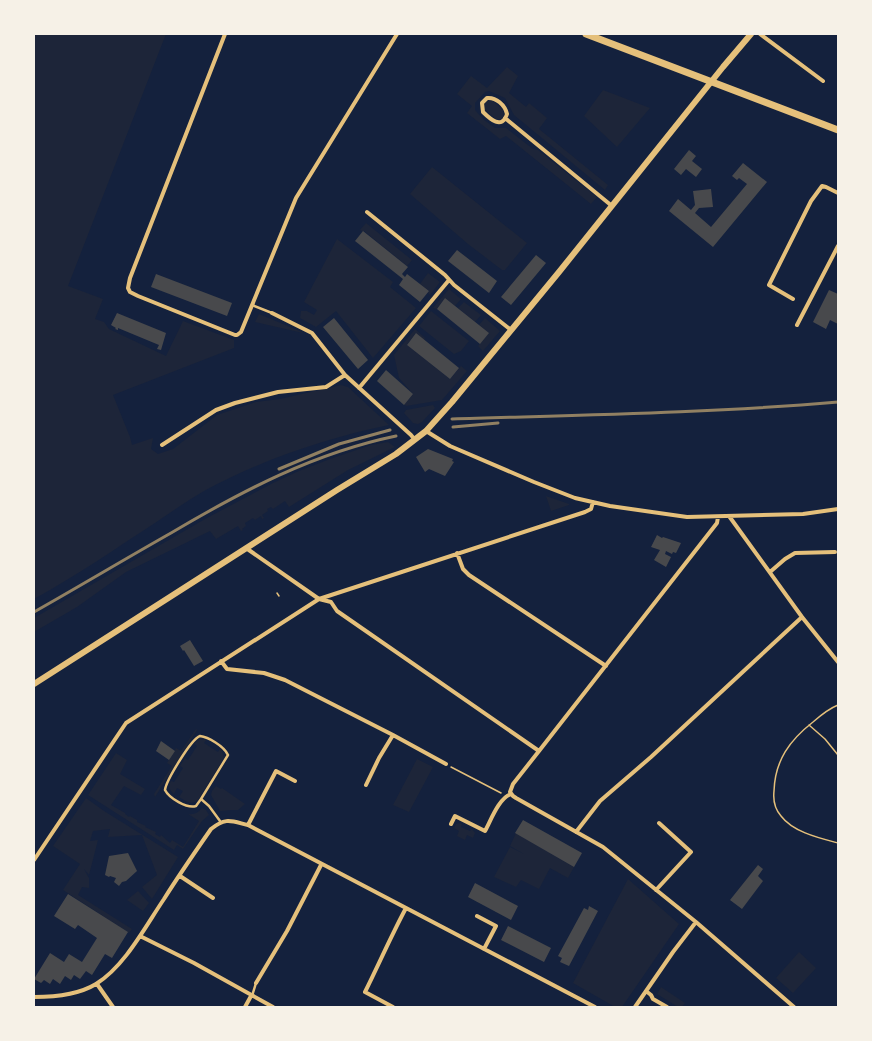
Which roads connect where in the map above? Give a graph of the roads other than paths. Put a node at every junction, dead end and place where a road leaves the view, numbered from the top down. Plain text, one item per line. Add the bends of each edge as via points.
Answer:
1 (225, 34) edge
2 (397, 34) edge
3 (586, 34) edge
4 (751, 34) edge
5 (760, 34) edge
6 (596, 36) edge
7 (823, 81) dead end
8 (712, 82) junction
9 (505, 118) junction
10 (838, 130) edge
11 (838, 193) edge
12 (612, 206) junction
13 (367, 212) dead end
14 (838, 248) edge
15 (449, 280) junction
16 (793, 299) dead end
17 (252, 305) junction
18 (272, 314) joint
19 (797, 325) dead end
20 (511, 330) junction
21 (345, 375) junction
22 (359, 388) junction
23 (426, 431) junction
24 (416, 440) junction
25 (162, 445) dead end
26 (593, 502) junction
27 (838, 509) edge
28 (729, 516) junction
29 (718, 517) junction
30 (246, 548) junction
31 (835, 552) dead end
32 (457, 553) junction
33 (770, 572) junction
34 (319, 599) junction
35 (802, 618) junction
36 (221, 661) junction
37 (838, 662) edge
38 (606, 666) junction
39 (34, 684) edge
40 (393, 735) junction
41 (539, 751) junction
42 (446, 764) road end
43 (295, 781) dead end
44 (366, 785) dead end
45 (511, 794) junction
46 (201, 800) junction
47 (220, 821) junction
48 (659, 823) dead end
49 (451, 824) dead end
50 (248, 825) junction
51 (576, 832) junction
52 (34, 860) edge
53 (321, 864) junction
54 (180, 876) junction
55 (656, 890) junction
56 (213, 898) dead end
57 (406, 908) junction
58 (477, 916) dead end
59 (696, 922) junction
60 (140, 936) junction
61 (484, 949) junction
62 (256, 983) joint
63 (97, 984) junction
64 (646, 991) junction
65 (251, 996) junction
66 (34, 997) edge
67 (113, 1007) edge
68 (245, 1007) edge
69 (272, 1007) edge
70 (393, 1007) edge
71 (594, 1007) edge
72 (635, 1007) edge
73 (667, 1007) edge
74 (794, 1007) edge

1 - 17 street via 130,278 128,290 237,335 241,332
2 - 17 street via 300,191
3 - 6 main road
4 - 8 street
5 - 7 street
6 - 8 main road
8 - 10 main road
8 - 12 street
9 - 9 street via 500,122 494,121 483,112 483,101 490,98 497,100 506,109
9 - 12 street
11 - 16 street via 822,186 818,190 769,285
12 - 20 street
13 - 15 street
14 - 19 street
15 - 20 street
15 - 22 street
17 - 18 lane
18 - 21 street via 312,333
20 - 23 street
21 - 22 street
21 - 25 street via 326,387 272,393 216,410
22 - 24 street
23 - 24 street
23 - 26 street via 444,443 486,463 575,498
24 - 30 street
26 - 29 street via 675,516
26 - 32 street via 591,509 585,512
27 - 28 street via 803,514
28 - 29 street
28 - 33 street
29 - 38 street via 717,523
30 - 34 street
30 - 39 street
31 - 33 street via 795,553
32 - 34 street
32 - 38 street via 461,565 469,575
33 - 35 street
34 - 36 street
34 - 41 street via 331,602 337,611
35 - 37 street
35 - 51 street via 600,801
36 - 40 street via 227,669 264,673 285,680
36 - 52 street via 126,723
38 - 41 street
40 - 42 street
40 - 44 street
41 - 45 street via 513,784
43 - 50 street via 276,771
45 - 49 street via 502,800 485,830 455,816
45 - 51 street
46 - 46 lane via 196,806 188,807 168,795 165,788 195,738 200,736 221,747 228,755
46 - 47 lane
47 - 50 street
47 - 54 street via 211,828
48 - 55 street via 691,852
50 - 53 street
51 - 55 street via 603,846
53 - 57 street
53 - 62 street via 287,931
54 - 56 street
54 - 60 street
55 - 59 street
57 - 61 street
57 - 70 street via 365,992
58 - 61 street via 496,926
59 - 64 street
59 - 74 street
60 - 63 street via 130,951
60 - 65 street
61 - 71 street
62 - 65 lane
63 - 66 street via 62,996
63 - 67 street
64 - 72 street
64 - 73 street via 653,999
65 - 68 street
65 - 69 street

